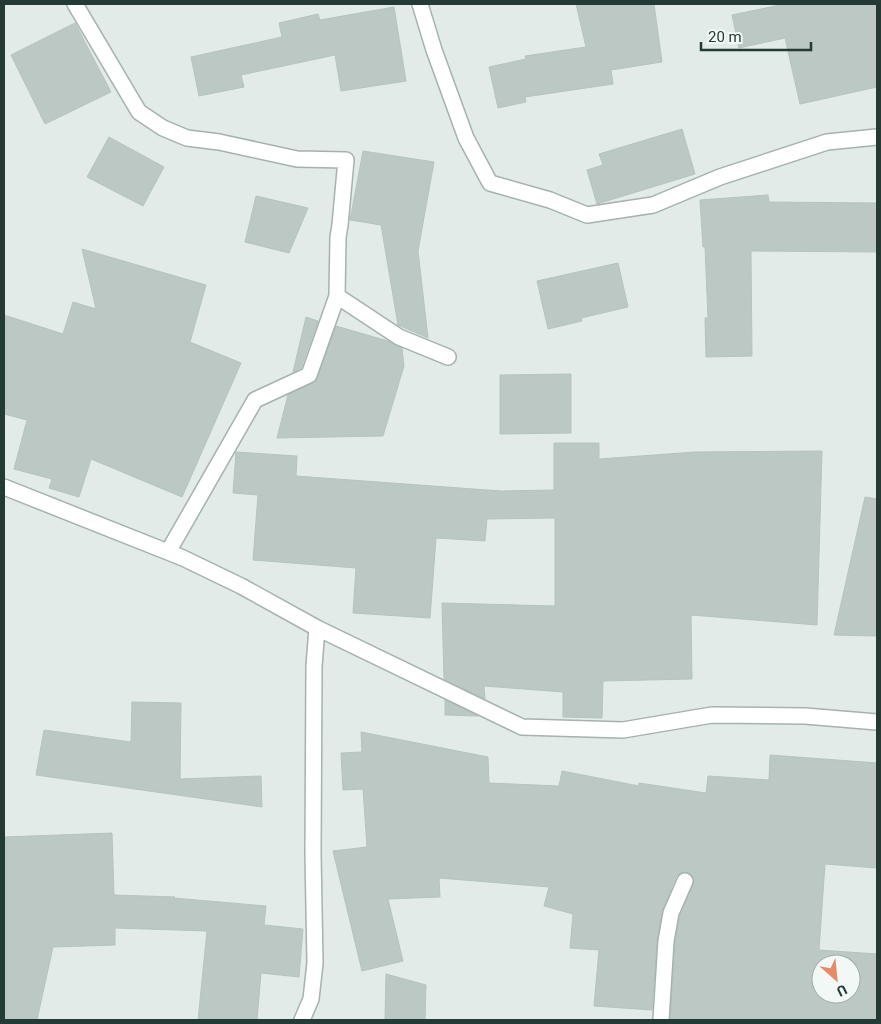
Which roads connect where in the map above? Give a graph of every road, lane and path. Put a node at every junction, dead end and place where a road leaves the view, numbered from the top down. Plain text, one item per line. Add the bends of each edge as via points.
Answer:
1 (75, 4) edge
2 (420, 4) edge
3 (877, 137) edge
4 (337, 296) junction
5 (448, 358) dead end
6 (4, 487) edge
7 (168, 552) junction
8 (317, 628) junction
9 (877, 722) edge
10 (685, 881) dead end
11 (302, 1020) edge
12 (661, 1020) edge

1 - 4 street via 139,112 163,128 186,138 297,159 346,160 338,237
2 - 3 street via 466,138 490,183 550,200 587,215 653,205 720,177 827,142
4 - 5 street via 399,337
4 - 7 street via 309,375 255,400
6 - 7 street
7 - 8 street via 241,586
8 - 9 street via 522,727 623,730 712,715 805,716
8 - 11 street via 314,666 315,963 311,999
10 - 12 street via 671,913 666,941

